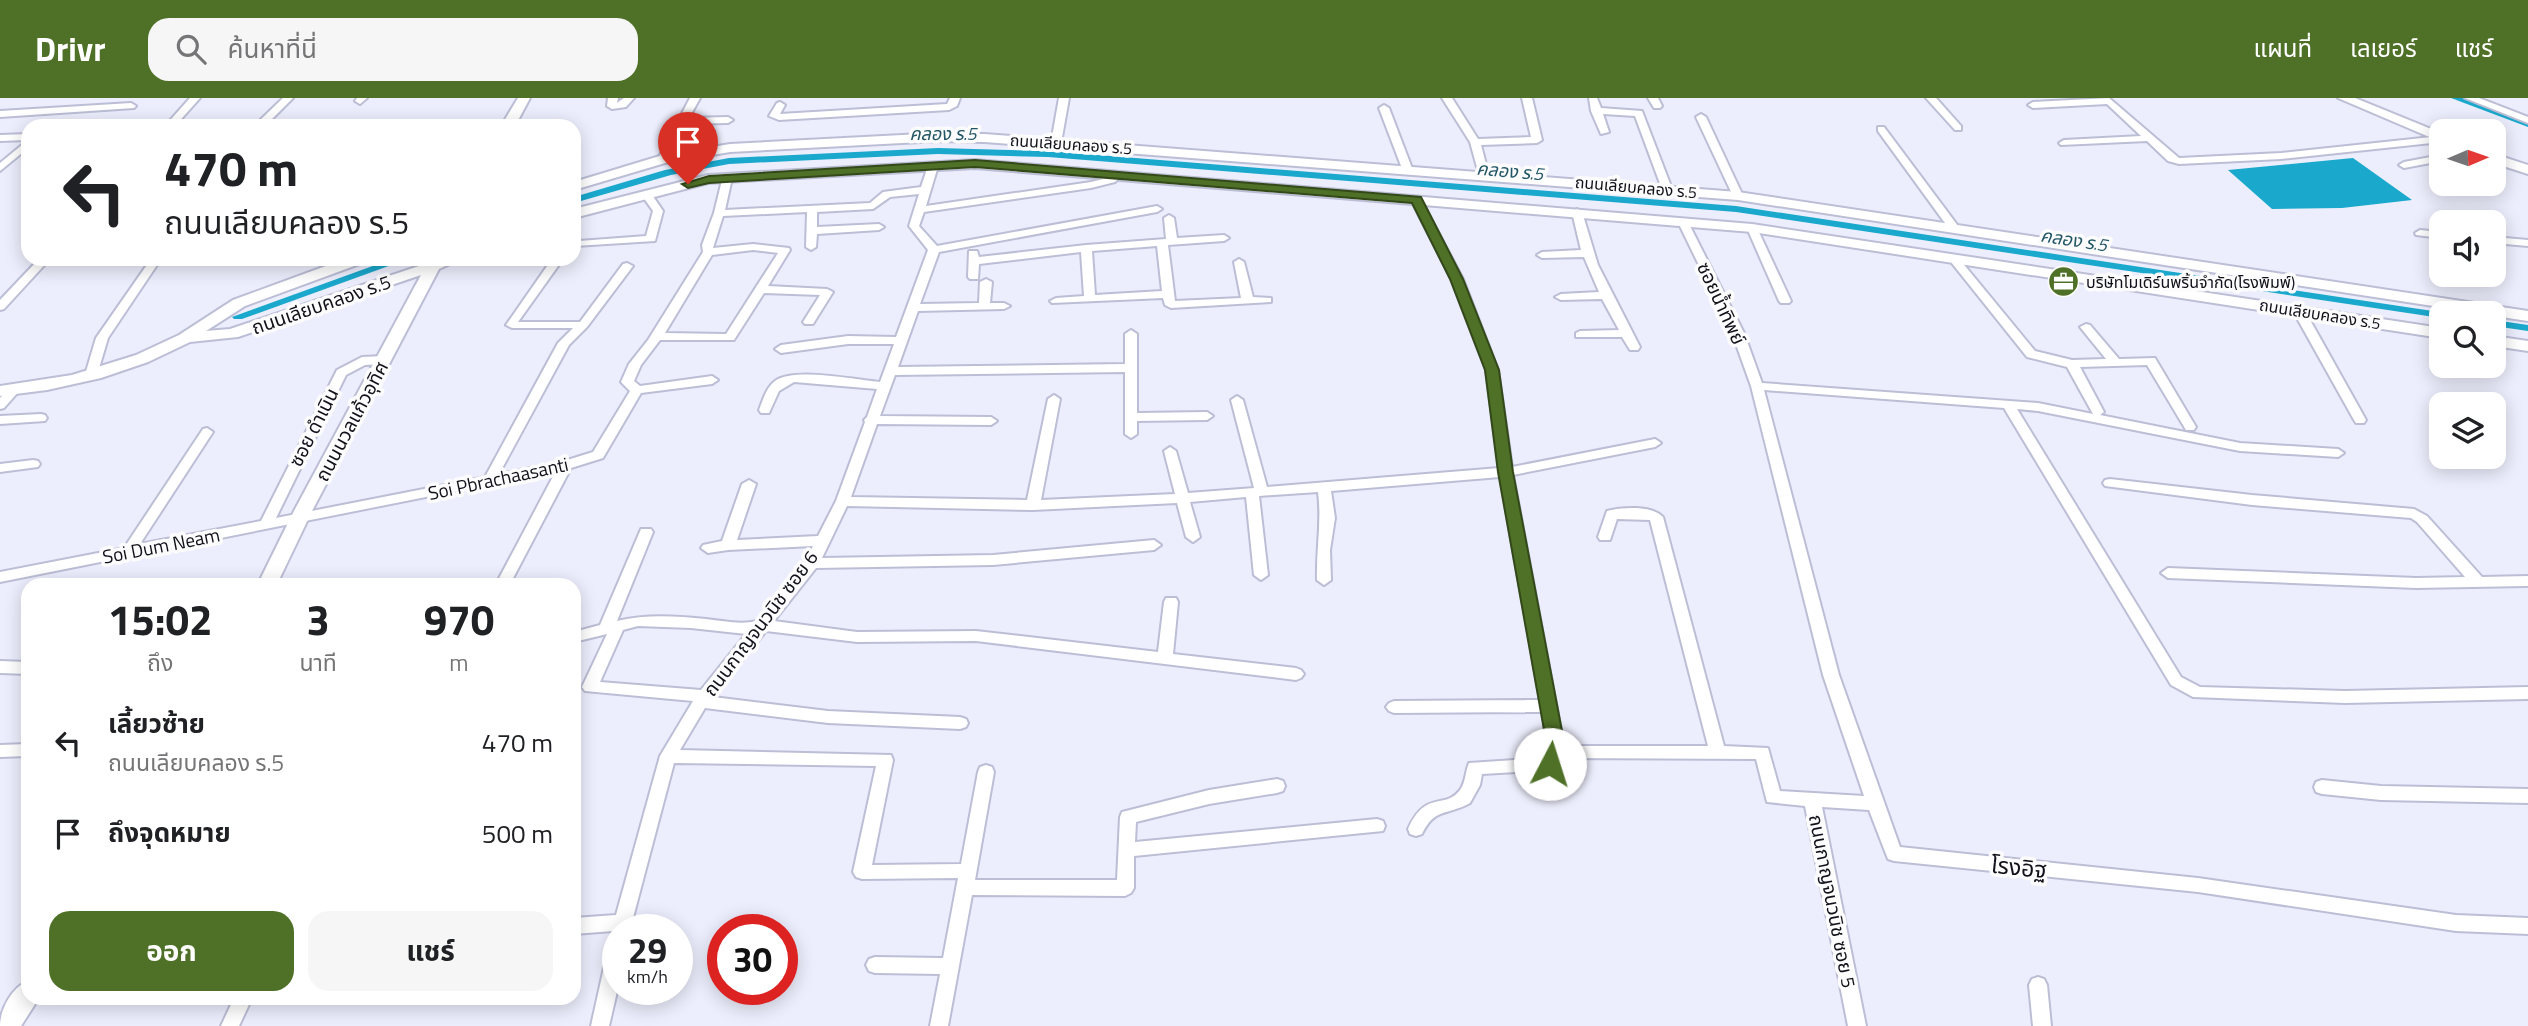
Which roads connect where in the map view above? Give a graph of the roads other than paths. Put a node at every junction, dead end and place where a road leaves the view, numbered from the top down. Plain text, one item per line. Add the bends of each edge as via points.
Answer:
1 (195, 98) edge
2 (288, 98) edge
3 (524, 98) edge
4 (613, 98) edge
5 (629, 98) edge
6 (695, 98) edge
7 (955, 98) edge
8 (1064, 98) edge
9 (1447, 98) edge
10 (1527, 98) edge
11 (1931, 98) edge
12 (2344, 98) edge
13 (2470, 98) edge
14 (1592, 99) edge
15 (2107, 99) edge
16 (779, 105) dead end
17 (2033, 105) dead end
18 (131, 106) dead end
19 (1384, 108) dead end
20 (1596, 111) junction
21 (0, 114) edge
22 (1701, 117) dead end
23 (176, 119) edge
24 (267, 119) edge
25 (512, 119) edge
26 (728, 120) dead end
27 (2528, 120) edge
28 (682, 121) junction
29 (1958, 128) dead end
30 (1881, 129) dead end
31 (1604, 132) dead end
32 (2429, 133) edge
33 (21, 137) edge
34 (0, 138) edge
35 (2150, 138) junction
36 (2429, 139) edge
37 (1475, 142) junction
38 (1056, 143) junction
39 (2064, 143) dead end
40 (21, 149) edge
41 (663, 159) junction
42 (2429, 160) edge
43 (2506, 162) edge
44 (2, 164) edge
45 (2404, 165) dead end
46 (933, 166) junction
47 (2528, 170) edge
48 (1408, 171) junction
49 (1117, 175) junction
50 (1484, 176) junction
51 (727, 178) junction
52 (709, 179) junction
53 (581, 184) edge
54 (1667, 189) junction
55 (925, 190) junction
56 (646, 194) junction
57 (1738, 196) junction
58 (1416, 200) junction
59 (812, 208) junction
60 (1157, 209) dead end
61 (919, 211) junction
62 (581, 212) edge
63 (1577, 212) junction
64 (719, 213) junction
65 (1169, 218) dead end
66 (1683, 222) junction
67 (878, 227) dead end
68 (1752, 228) junction
69 (1954, 228) junction
70 (811, 230) junction
71 (2420, 233) dead end
72 (2429, 234) edge
73 (1224, 237) dead end
74 (2506, 241) edge
75 (1167, 242) junction
76 (2528, 243) edge
77 (581, 244) edge
78 (972, 245) junction
79 (811, 247) dead end
80 (1086, 248) junction
81 (934, 250) junction
82 (708, 252) junction
83 (1589, 253) junction
84 (1542, 255) dead end
85 (1952, 257) junction
86 (975, 261) junction
87 (1239, 262) dead end
88 (38, 266) edge
89 (151, 266) edge
90 (341, 266) edge
91 (425, 266) edge
92 (434, 266) edge
93 (553, 266) edge
94 (627, 266) dead end
95 (974, 277) dead end
96 (986, 282) dead end
97 (761, 289) junction
98 (1167, 294) junction
99 (1608, 295) junction
100 (1560, 297) dead end
101 (1090, 299) junction
102 (1267, 300) dead end
103 (1056, 301) dead end
104 (1785, 301) dead end
105 (1248, 302) junction
106 (1004, 306) dead end
107 (0, 307) edge
108 (984, 307) junction
109 (913, 308) junction
110 (2299, 311) junction
111 (2528, 316) edge
112 (809, 322) dead end
113 (583, 325) junction
114 (2086, 327) dead end
115 (2429, 331) edge
116 (1626, 333) junction
117 (1131, 334) dead end
118 (1580, 335) dead end
119 (657, 336) junction
120 (186, 337) junction
121 (900, 341) junction
122 (2506, 343) edge
123 (2528, 346) edge
124 (1634, 347) dead end
125 (781, 349) dead end
126 (384, 360) junction
127 (2115, 362) junction
128 (2072, 364) junction
129 (1131, 368) junction
130 (889, 371) junction
131 (91, 376) junction
132 (712, 380) dead end
133 (883, 386) junction
134 (1757, 386) junction
135 (7, 390) edge
136 (636, 390) junction
137 (1054, 399) dead end
138 (1237, 400) dead end
139 (0, 405) edge
140 (2008, 405) junction
141 (765, 410) dead end
142 (2098, 412) dead end
143 (1207, 416) dead end
144 (1131, 417) junction
145 (41, 418) dead end
146 (0, 420) edge
147 (2360, 420) dead end
148 (870, 421) junction
149 (991, 421) dead end
150 (2190, 427) dead end
151 (208, 432) dead end
152 (1131, 434) dead end
153 (1655, 443) dead end
154 (1170, 451) dead end
155 (2338, 453) dead end
156 (33, 464) dead end
157 (566, 465) junction
158 (0, 468) edge
159 (1506, 472) junction
160 (490, 479) junction
161 (2110, 483) dead end
162 (749, 484) dead end
163 (1324, 488) junction
164 (1257, 493) junction
165 (1183, 498) junction
166 (843, 501) junction
167 (1033, 505) junction
168 (323, 514) joint
169 (300, 517) junction
170 (266, 524) junction
171 (646, 532) dead end
172 (1193, 537) dead end
173 (1605, 537) dead end
174 (822, 541) junction
175 (728, 545) junction
176 (1154, 545) dead end
177 (708, 548) dead end
178 (129, 551) junction
179 (812, 563) junction
180 (2168, 573) dead end
181 (1261, 575) dead end
182 (0, 577) edge
183 (271, 578) edge
184 (506, 578) edge
185 (1324, 580) dead end
186 (2528, 581) edge
187 (2478, 582) junction
188 (1171, 602) dead end
189 (764, 625) junction
190 (612, 627) junction
191 (581, 635) edge
192 (1165, 660) junction
193 (0, 667) edge
194 (21, 668) edge
195 (1296, 674) dead end
196 (2528, 693) edge
197 (703, 698) junction
198 (1549, 706) junction
199 (1394, 708) dead end
200 (960, 723) dead end
201 (21, 750) edge
202 (0, 751) edge
203 (1557, 752) junction
204 (1718, 753) junction
205 (668, 756) junction
206 (986, 772) dead end
207 (1277, 786) dead end
208 (2322, 787) dead end
209 (2528, 796) edge
210 (1812, 800) junction
211 (1875, 803) junction
212 (1377, 826) dead end
213 (1416, 829) dead end
214 (1126, 850) junction
215 (966, 879) junction
216 (625, 914) edge
217 (581, 926) edge
218 (602, 926) edge
219 (2528, 926) edge
220 (874, 965) dead end
221 (950, 966) junction
222 (2038, 985) dead end
223 (21, 1004) edge
224 (240, 1005) edge
225 (605, 1005) edge
226 (7, 1026) edge
227 (230, 1026) edge
228 (600, 1026) edge
229 (939, 1026) edge
230 (1857, 1026) edge
231 (2042, 1026) edge

1 - 23 street
2 - 24 street
3 - 25 street
4 - 5 street via 612,106 623,105
6 - 28 street
7 - 16 street via 949,107 774,116
8 - 38 street
9 - 37 street
10 - 37 street via 1536,140
11 - 29 street
12 - 32 street
13 - 27 street
14 - 20 street
15 - 17 street
15 - 35 street
18 - 21 street
19 - 48 street
20 - 31 street
20 - 54 street via 1639,113
22 - 57 street
26 - 28 street
28 - 41 street
30 - 69 street
33 - 34 street
35 - 36 street via 2172,159 2188,162
35 - 39 street
37 - 50 street
38 - 41 street, ถนนเลียบคลอง ร.5 via 941,137 730,148
38 - 48 street, ถนนเลียบคลอง ร.5
40 - 44 street
41 - 52 street
41 - 53 street, ถนนเลียบคลอง ร.5
42 - 45 street
43 - 47 street
46 - 49 street, ถนนเลียบคลอง ร.5 via 975,164
46 - 51 street, ถนนเลียบคลอง ร.5
46 - 55 street
48 - 50 street, ถนนเลียบคลอง ร.5
49 - 58 street, ถนนเลียบคลอง ร.5
49 - 61 street via 1091,185
50 - 54 street, ถนนเลียบคลอง ร.5
51 - 52 street, ถนนเลียบคลอง ร.5
51 - 64 street
52 - 56 street, ถนนเลียบคลอง ร.5
54 - 57 street, ถนนเลียบคลอง ร.5
55 - 59 street via 887,194 873,206
55 - 61 street
56 - 62 street, ถนนเลียบคลอง ร.5
56 - 77 street via 658,211 651,239
57 - 69 street, ถนนเลียบคลอง ร.5
58 - 63 street, ถนนเลียบคลอง ร.5
58 - 159 street via 1457,279 1492,370
59 - 64 street
59 - 70 street
60 - 78 street
61 - 81 street via 914,226
63 - 66 street, ถนนเลียบคลอง ร.5
63 - 83 street
64 - 82 street
65 - 75 street
66 - 68 street, ถนนเลียบคลอง ร.5
66 - 134 street, ซอยน้ำทิพย์ via 1738,333
67 - 70 street
68 - 85 street, ถนนเลียบคลอง ร.5
68 - 104 street
69 - 111 street, ถนนเลียบคลอง ร.5
70 - 79 street
71 - 72 street
73 - 75 street
74 - 76 street
75 - 80 street
75 - 98 street
78 - 81 street
78 - 86 street
80 - 86 street
80 - 101 street
81 - 109 street, ถนนกาญจนวนิช ซอย 6
82 - 97 street via 753,247 785,250
82 - 119 street
83 - 84 street
83 - 99 street
85 - 110 street, ถนนเลียบคลอง ร.5
85 - 128 street via 2031,354
86 - 95 street
87 - 105 street
88 - 107 street
89 - 131 street via 102,338
90 - 120 street via 238,303
91 - 120 street, ถนนเลียบคลอง ร.5 via 232,334
92 - 126 street, ถนนนวลแก้วอุทิศ
93 - 113 street via 512,325
94 - 113 street
96 - 108 street
97 - 112 street via 827,292
97 - 119 street via 730,338
98 - 101 street
98 - 105 street via 1168,303 1178,307
99 - 100 street
99 - 116 street
101 - 103 street
102 - 105 street
106 - 108 street
108 - 109 street
109 - 121 street, ถนนกาญจนวนิช ซอย 6
110 - 115 street, ถนนเลียบคลอง ร.5
110 - 147 street
113 - 160 street via 564,343
114 - 127 street
116 - 118 street
116 - 124 street
117 - 129 street
119 - 136 street via 626,382
120 - 131 street via 149,356
121 - 125 street via 848,340
121 - 130 street, ถนนกาญจนวนิช ซอย 6
122 - 123 street
126 - 169 street, ถนนนวลแก้วอุทิศ
126 - 170 street, ซอย ดำเนิน via 362,361 341,373
127 - 128 street
127 - 150 street via 2151,361
128 - 142 street
129 - 130 street
129 - 144 street
130 - 133 street, ถนนกาญจนวนิช ซอย 6
131 - 135 street
132 - 136 street
133 - 141 street via 788,379 774,385
133 - 148 street, ถนนกาญจนวนิช ซอย 6
134 - 140 street
134 - 211 street, ซอยน้ำทิพย์ via 1831,675
135 - 139 street
136 - 157 street, Soi Pbrachaasanti via 598,455
137 - 167 street
138 - 164 street
140 - 155 street via 2065,411 2240,447
140 - 196 street via 2181,686 2198,693 2345,697
143 - 144 street
144 - 152 street
145 - 146 street
148 - 149 street
148 - 166 street, ถนนกาญจนวนิช ซอย 6
151 - 178 street
153 - 159 street
154 - 165 street
156 - 158 street
157 - 160 street, Soi Pbrachaasanti
157 - 184 street
159 - 163 street
159 - 198 street
160 - 168 street, Soi Pbrachaasanti
161 - 187 street via 2414,514
162 - 175 street
163 - 164 street
163 - 185 street via 1328,518 1322,550
164 - 165 street
164 - 181 street
165 - 167 street
165 - 172 street
166 - 167 street
166 - 174 street, ถนนกาญจนวนิช ซอย 6
168 - 169 street, Soi Dum Neam
169 - 170 street, Soi Dum Neam
169 - 183 street, ถนนนวลแก้วอุทิศ
170 - 178 street, Soi Dum Neam
171 - 190 street
173 - 204 street via 1612,514 1656,517
174 - 175 street
174 - 179 street, ถนนกาญจนวนิช ซอย 6
175 - 177 street
176 - 179 street via 993,560
178 - 182 street, Soi Dum Neam
179 - 189 street, ถนนกาญจนวนิช ซอย 6
180 - 187 street
186 - 187 street
188 - 192 street
189 - 190 street via 747,629 638,621
189 - 192 street via 857,637 976,636
189 - 197 street, ถนนกาญจนวนิช ซอย 6
190 - 191 street
190 - 197 street via 590,687
192 - 195 street
193 - 194 street
197 - 200 street via 828,717
197 - 205 street, ถนนกาญจนวนิช ซอย 6
198 - 199 street
198 - 203 street
201 - 202 street
203 - 204 street, ถนนกาญจนวนิช ซอย 5
203 - 213 street via 1550,764 1475,768 1464,798 1426,812
204 - 210 street, ถนนกาญจนวนิช ซอย 5 via 1762,753 1773,797
205 - 215 street via 885,760 862,872
205 - 216 street, ถนนกาญจนวนิช ซอย 6
206 - 215 street
207 - 214 street via 1128,817
208 - 209 street
210 - 211 street
210 - 230 street, ถนนกาญจนวนิช ซอย 5
211 - 219 street, โรงอิฐ via 1894,854 2198,885 2456,923
212 - 214 street
214 - 215 street via 1125,888
215 - 221 street
217 - 218 street
220 - 221 street
221 - 229 street
222 - 231 street
223 - 226 street
224 - 227 street
225 - 228 street

